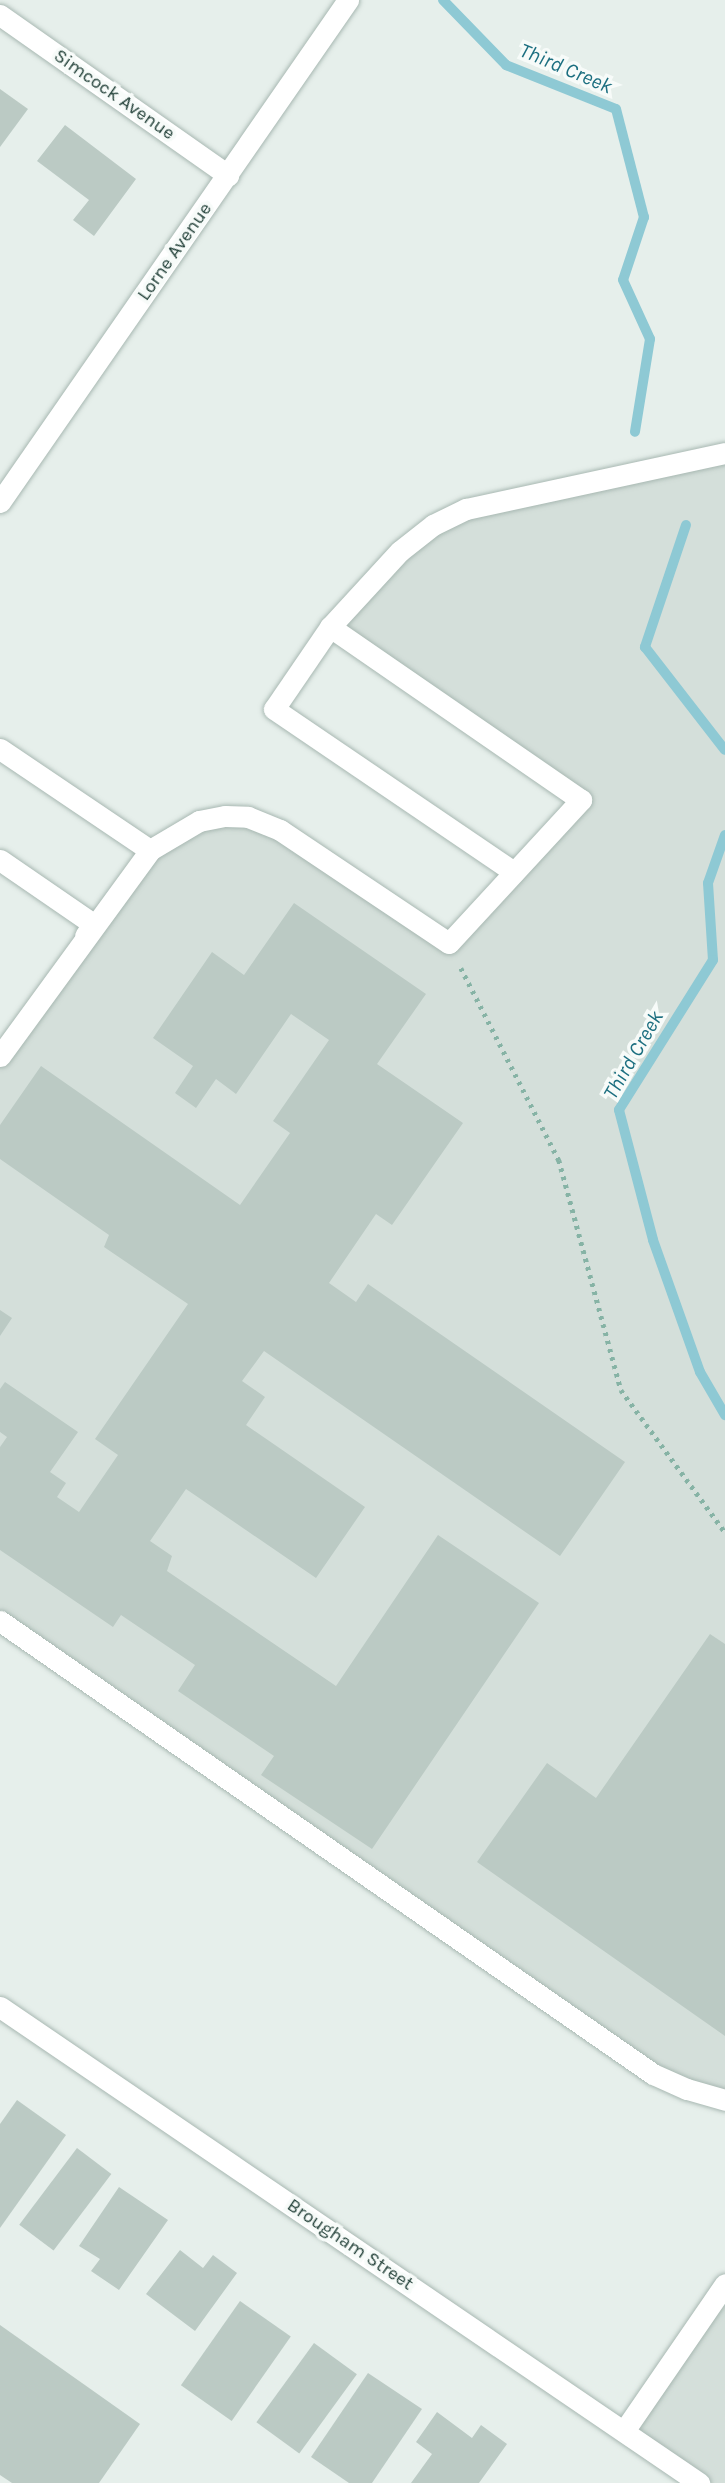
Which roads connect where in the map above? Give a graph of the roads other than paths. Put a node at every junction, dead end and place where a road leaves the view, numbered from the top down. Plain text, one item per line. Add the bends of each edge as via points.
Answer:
1 (348, 0) edge
2 (0, 15) edge
3 (228, 176) junction
4 (725, 453) edge
5 (0, 502) edge
6 (330, 627) junction
7 (0, 749) edge
8 (150, 850) junction
9 (0, 860) edge
10 (514, 873) junction
11 (93, 925) junction
12 (0, 1056) edge
13 (0, 1062) edge
14 (0, 1621) edge
15 (0, 2007) edge
16 (725, 2101) edge
17 (725, 2284) edge
18 (624, 2431) junction
19 (699, 2483) edge

1 - 3 street, Lorne Avenue
2 - 3 street, Simcock Avenue
3 - 5 street, Lorne Avenue
4 - 6 street via 466,509 433,525 400,551
6 - 10 street via 274,709
6 - 10 street via 581,800
7 - 8 street
8 - 10 street via 199,821 248,817 280,830 449,943
8 - 11 street
9 - 11 street
11 - 12 street
11 - 13 street
14 - 16 street via 653,2074
15 - 18 street, Brougham Street
17 - 18 street
18 - 19 street, Brougham Street

